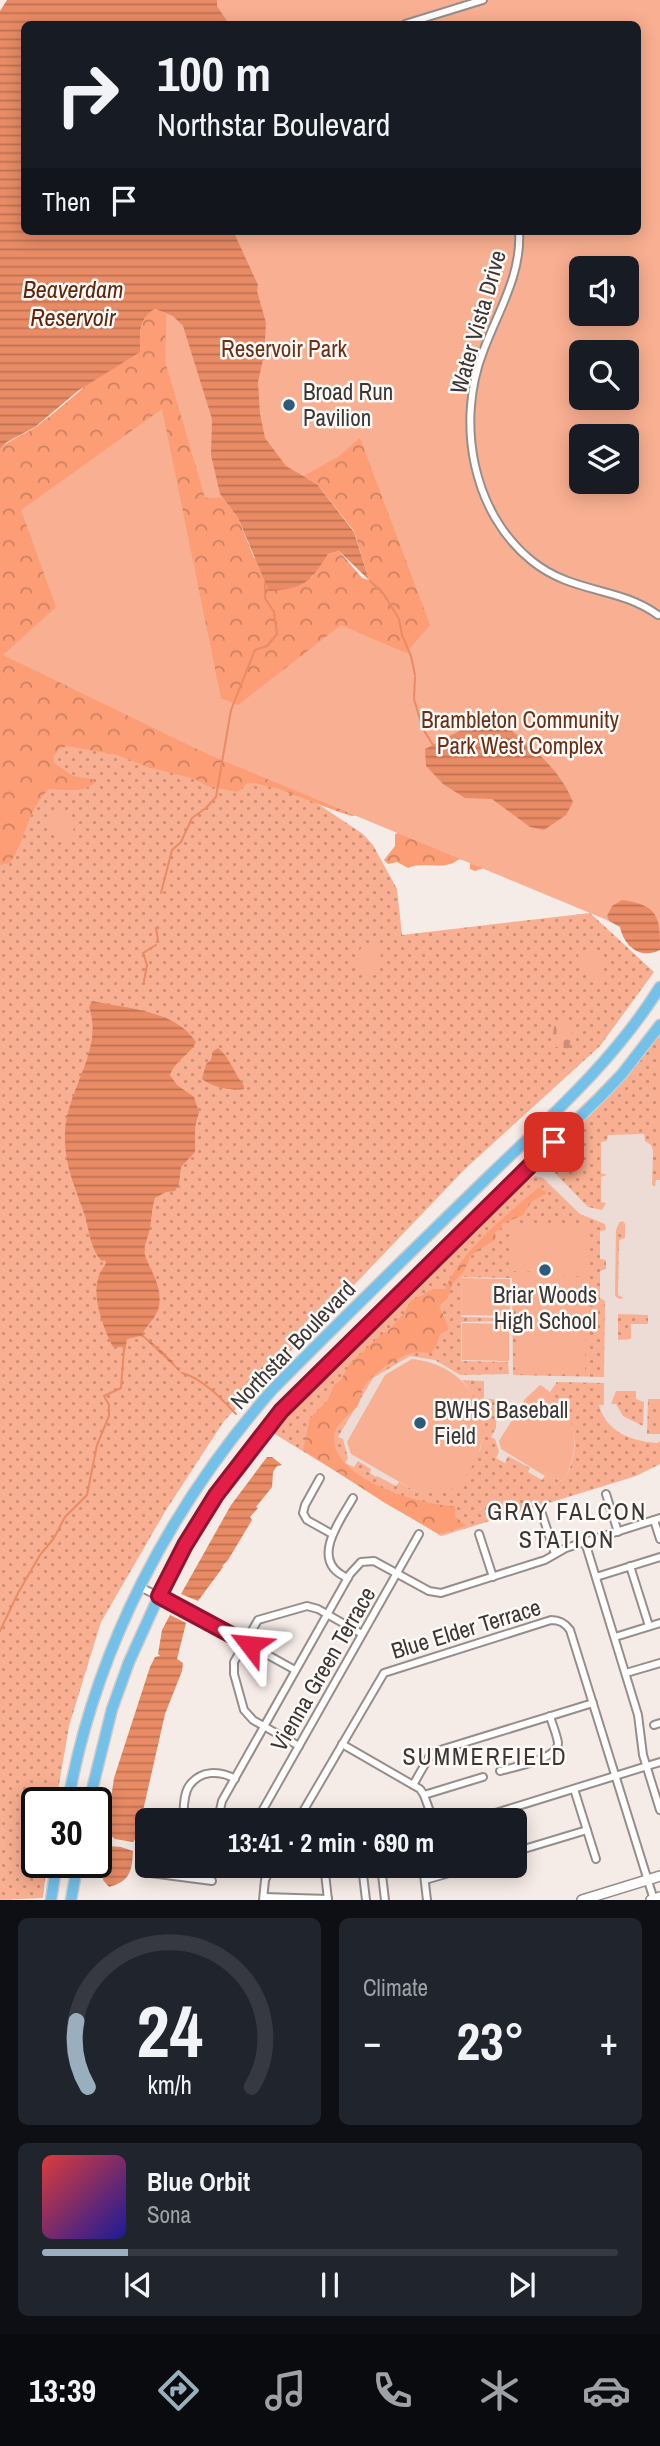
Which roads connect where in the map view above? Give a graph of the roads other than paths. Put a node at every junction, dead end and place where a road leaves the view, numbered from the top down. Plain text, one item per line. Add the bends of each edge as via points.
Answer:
1 (483, 0) edge
2 (415, 21) edge
3 (519, 235) edge
4 (658, 615) dead end
5 (660, 987) edge
6 (660, 1025) edge
7 (320, 1478) dead end
8 (606, 1494) dead end
9 (354, 1498) dead end
10 (542, 1514) dead end
11 (657, 1519) edge
12 (618, 1532) junction
13 (332, 1534) junction
14 (419, 1534) dead end
15 (479, 1534) dead end
16 (660, 1539) edge
17 (585, 1542) junction
18 (555, 1554) junction
19 (660, 1557) edge
20 (631, 1566) junction
21 (397, 1573) junction
22 (492, 1577) junction
23 (596, 1577) junction
24 (348, 1578) junction
25 (140, 1587) junction
26 (159, 1596) junction
27 (328, 1615) junction
28 (660, 1623) edge
29 (649, 1626) junction
30 (362, 1634) junction
31 (615, 1637) junction
32 (245, 1642) junction
33 (660, 1663) edge
34 (295, 1670) junction
35 (626, 1673) junction
36 (593, 1703) junction
37 (550, 1716) junction
38 (264, 1727) junction
39 (342, 1744) junction
40 (299, 1746) junction
41 (660, 1762) edge
42 (647, 1766) junction
43 (500, 1771) dead end
44 (616, 1776) junction
45 (483, 1777) dead end
46 (235, 1779) junction
47 (413, 1785) junction
48 (71, 1787) edge
49 (93, 1787) edge
50 (574, 1789) junction
51 (425, 1795) junction
52 (185, 1808) edge
53 (221, 1808) edge
54 (264, 1808) edge
55 (305, 1808) edge
56 (429, 1808) edge
57 (513, 1808) edge
58 (660, 1810) edge
59 (587, 1830) junction
60 (527, 1849) edge
61 (596, 1859) dead end
62 (660, 1876) edge
63 (54, 1878) edge
64 (75, 1878) edge
65 (198, 1878) edge
66 (266, 1878) edge
67 (326, 1878) edge
68 (363, 1878) edge
69 (382, 1878) edge
70 (432, 1878) edge
71 (648, 1879) junction
72 (425, 1880) joint
73 (212, 1881) dead end
74 (264, 1899) edge
75 (328, 1899) edge
76 (655, 1899) edge
77 (51, 1900) edge
78 (71, 1900) edge
79 (366, 1900) edge
80 (385, 1900) edge
81 (427, 1900) edge
82 (582, 1900) edge

1 - 2 street
3 - 4 street, Water Vista Drive via 514,272 472,389 472,446 483,491 510,541 542,569 571,584 633,600
5 - 25 main road, Northstar Boulevard via 609,1057 559,1110 249,1416 191,1496
6 - 26 main road, Northstar Boulevard via 599,1098 281,1411 216,1495
7 - 13 street via 303,1515
8 - 12 street
9 - 13 street
10 - 18 street
11 - 12 street
11 - 16 street
12 - 17 street
13 - 24 street via 331,1561 335,1571
14 - 21 street, Vienna Green Terrace
15 - 22 street
17 - 18 street
17 - 23 street
18 - 22 street
19 - 20 street
20 - 23 street
20 - 29 street
21 - 22 street via 436,1593
21 - 24 street via 368,1560 356,1566
21 - 30 street, Vienna Green Terrace
23 - 31 street
24 - 27 street
25 - 26 street
25 - 48 main road, Northstar Boulevard via 99,1682
26 - 32 street
26 - 49 main road, Northstar Boulevard via 112,1709
27 - 30 street
27 - 32 street via 307,1606 260,1619
27 - 34 street
28 - 29 street
29 - 31 street
30 - 40 street, Vienna Green Terrace
31 - 35 street
32 - 34 street
32 - 38 street via 234,1662 234,1674 245,1713
33 - 35 street
34 - 38 street
35 - 42 street
36 - 37 street
36 - 39 street, Blue Elder Terrace via 570,1630 551,1620 385,1672
36 - 44 street, Blue Elder Terrace
37 - 43 street via 558,1742 555,1751
37 - 47 street via 433,1753
38 - 40 street
38 - 46 street
39 - 47 street
39 - 55 street, Blue Elder Terrace
40 - 54 street, Vienna Green Terrace
41 - 42 street
42 - 44 street
42 - 58 street
44 - 50 street
44 - 71 street, Blue Elder Terrace
45 - 51 street
46 - 52 street via 215,1771 193,1782
46 - 53 street
47 - 51 street
50 - 57 street
50 - 59 street
51 - 56 street
59 - 60 street
59 - 61 street
62 - 71 main road
63 - 77 main road
64 - 78 main road
65 - 73 street
66 - 74 street
67 - 75 street
68 - 79 street
69 - 80 street
70 - 72 street
71 - 76 street, Blue Elder Terrace
71 - 82 main road
72 - 81 street
74 - 75 street

